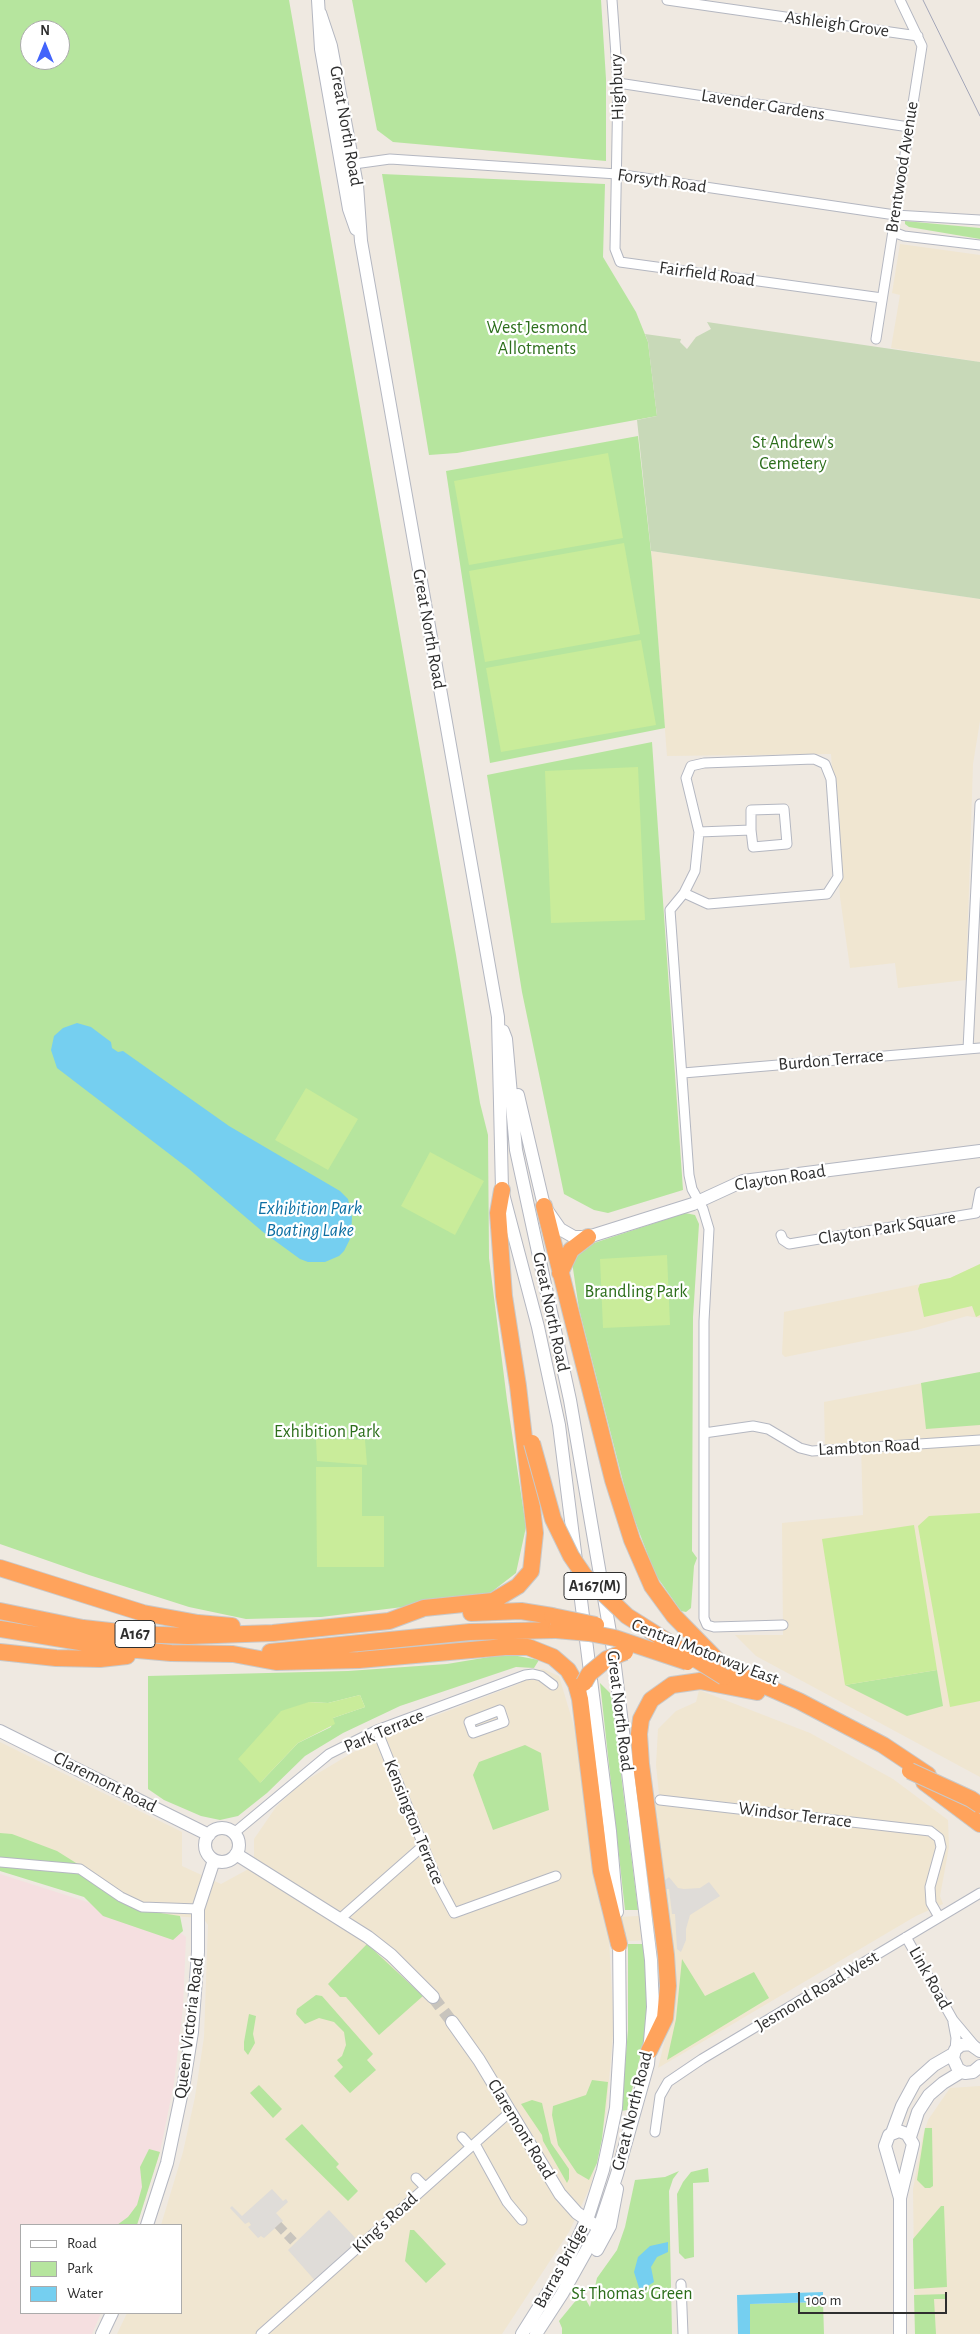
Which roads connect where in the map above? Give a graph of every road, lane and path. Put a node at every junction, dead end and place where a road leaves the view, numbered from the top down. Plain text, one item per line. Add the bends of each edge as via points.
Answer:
1 (318, 0) edge
2 (612, 0) edge
3 (667, 0) edge
4 (900, 0) edge
5 (918, 36) junction
6 (618, 83) junction
7 (909, 127) junction
8 (348, 165) junction
9 (617, 174) junction
10 (894, 214) junction
11 (980, 220) edge
12 (894, 232) junction
13 (980, 245) edge
14 (882, 298) junction
15 (876, 339) dead end
16 (980, 804) edge
17 (751, 830) junction
18 (698, 832) junction
19 (978, 878) edge
20 (684, 893) junction
21 (976, 948) edge
22 (498, 1016) junction
23 (506, 1039) junction
24 (968, 1048) junction
25 (980, 1048) edge
26 (683, 1074) junction
27 (980, 1151) edge
28 (502, 1190) junction
29 (980, 1192) edge
30 (699, 1201) junction
31 (544, 1206) junction
32 (781, 1235) dead end
33 (588, 1237) junction
34 (560, 1273) junction
35 (523, 1414) junction
36 (704, 1433) junction
37 (980, 1440) edge
38 (0, 1568) edge
39 (0, 1611) edge
40 (389, 1621) junction
41 (554, 1623) junction
42 (783, 1625) dead end
43 (0, 1629) edge
44 (273, 1633) junction
45 (0, 1652) edge
46 (688, 1652) junction
47 (171, 1653) junction
48 (312, 1656) junction
49 (274, 1657) joint
50 (724, 1672) junction
51 (553, 1685) dead end
52 (758, 1692) junction
53 (580, 1699) junction
54 (377, 1730) junction
55 (0, 1731) edge
56 (883, 1745) junction
57 (910, 1772) junction
58 (660, 1800) dead end
59 (980, 1800) edge
60 (980, 1805) edge
61 (980, 1810) edge
62 (980, 1824) edge
63 (234, 1833) junction
64 (209, 1835) junction
65 (424, 1845) junction
66 (236, 1854) junction
67 (214, 1860) junction
68 (0, 1862) edge
69 (556, 1876) dead end
70 (980, 1893) edge
71 (198, 1909) junction
72 (939, 1917) junction
73 (341, 1918) junction
74 (906, 1937) junction
75 (619, 1944) junction
76 (433, 1996) tunnel mouth
77 (953, 2020) junction
78 (452, 2022) tunnel mouth
79 (978, 2049) edge
80 (649, 2051) junction
81 (954, 2052) junction
82 (979, 2069) edge
83 (961, 2072) junction
84 (510, 2112) junction
85 (655, 2132) dead end
86 (892, 2133) junction
87 (462, 2137) dead end
88 (910, 2137) junction
89 (473, 2146) junction
90 (912, 2152) junction
91 (888, 2155) junction
92 (617, 2174) junction
93 (416, 2178) dead end
94 (425, 2187) junction
95 (595, 2196) joint
96 (900, 2198) junction
97 (586, 2219) junction
98 (522, 2220) dead end
99 (147, 2224) edge
100 (599, 2228) junction
101 (681, 2284) dead end
102 (562, 2294) junction
103 (112, 2314) edge
104 (102, 2334) edge
105 (261, 2334) edge
106 (522, 2334) edge
107 (536, 2334) edge
108 (683, 2334) edge
109 (900, 2334) edge

1 - 8 main road, Great North Road via 321,49
2 - 6 street, Highbury
3 - 5 street, Ashleigh Grove
4 - 5 street, Brentwood Avenue
5 - 7 street, Brentwood Avenue via 922,46
6 - 7 street, Lavender Gardens
6 - 9 street, Highbury
7 - 10 street, Brentwood Avenue
8 - 9 street, Forsyth Road via 390,159
8 - 22 main road, Great North Road via 350,209 361,241
9 - 10 street, Forsyth Road
9 - 14 street, Fairfield Road via 615,249 620,262
10 - 11 street, Forsyth Road
10 - 12 street, Brentwood Avenue
12 - 13 street
12 - 14 street, Brentwood Avenue
14 - 15 street, Brentwood Avenue
16 - 19 street
17 - 17 street via 751,810 784,809 787,844 753,847
17 - 18 street
18 - 20 street via 695,871
18 - 20 street via 686,778 691,766 814,759 825,764 831,779 838,877 827,894 708,904
19 - 21 street
20 - 26 street via 670,910
21 - 24 street
22 - 23 main road, Great North Road
22 - 28 main road, Great North Road
23 - 31 main road
23 - 80 main road, Great North Road via 516,1150 570,1400 612,1650 652,1960 653,2007
24 - 25 street, Burdon Terrace
24 - 26 street, Burdon Terrace
26 - 30 street via 689,1175
27 - 30 main road, Clayton Road via 743,1181
28 - 35 highway via 498,1213 501,1262
28 - 75 main road, Great North Road via 538,1327 559,1425 610,1831
29 - 32 street, Clayton Park Square via 976,1213 789,1244
30 - 33 main road, Clayton Road
30 - 36 street via 709,1229 704,1321
31 - 33 main road via 560,1229 574,1237
31 - 34 highway, A167(M)
33 - 34 highway via 571,1250
34 - 50 highway, A167(M) via 632,1540 652,1586
35 - 40 highway via 535,1533 531,1571 518,1586 493,1601 424,1608
35 - 50 highway, A167(M), bridge via 553,1518 571,1556 584,1574 627,1616
36 - 37 street, Lambton Road via 753,1426 768,1429 800,1448 812,1451
36 - 42 street via 704,1618 707,1625 714,1627
38 - 44 highway via 143,1613
39 - 44 highway, A167 via 83,1628 136,1634
40 - 41 highway, Central Motorway East / A167(M) via 521,1611
40 - 44 highway, A167
41 - 46 highway, Central Motorway East / A167(M), bridge via 604,1626
41 - 48 highway, Central Motorway East / A167(M)
41 - 50 highway, Central Motorway East / A167(M), bridge
43 - 47 highway, A167 via 60,1640
45 - 47 highway via 100,1659
46 - 50 highway, Central Motorway East / A167(M)
46 - 53 highway, A167(M), bridge via 665,1649 625,1652 607,1659 589,1674
47 - 49 highway, Central Motorway East / A167
48 - 49 highway, Central Motorway East / A167(M)
48 - 53 highway via 528,1647 562,1664 576,1684
50 - 52 highway, Central Motorway East / A167(M)
50 - 56 highway, Central Motorway East / A167(M) via 799,1701
51 - 54 street, Park Terrace via 542,1676 525,1675
52 - 57 highway, Central Motorway East / A167(M) via 867,1745
52 - 80 highway, A167(M) via 700,1681 672,1685 651,1700 641,1719 641,1764 668,1986 665,2018
53 - 75 highway via 601,1872
54 - 63 street, Park Terrace via 329,1754
54 - 65 street, Kensington Terrace
55 - 64 main road, Claremont Road
56 - 59 highway, A167(M)
56 - 61 highway, Central Motorway East / A167(M)
57 - 60 highway, A167(M), bridge
57 - 62 highway, Central Motorway East / A167(M), bridge
58 - 72 street, Windsor Terrace via 930,1831 939,1838 941,1847 930,1887 931,1903
63 - 64 main road via 219,1828
63 - 66 main road via 238,1842
64 - 67 main road via 206,1849
65 - 69 street, Kensington Terrace via 454,1913
65 - 73 street
66 - 67 main road via 228,1861
66 - 73 main road
67 - 71 main road, Queen Victoria Road
68 - 71 street via 80,1869 142,1907
70 - 72 street, Jesmond Road West
71 - 99 main road, Queen Victoria Road via 198,1952 188,2059 174,2134
72 - 74 street, Jesmond Road West
73 - 76 main road via 391,1955
74 - 77 street, Link Road
74 - 85 street, Jesmond Road West via 668,2082 660,2096
75 - 95 main road, Great North Road via 620,2042 616,2108
77 - 79 street, Link Road
77 - 81 street, Link Road
78 - 84 main road, Claremont Road
79 - 81 main road via 961,2045
80 - 92 main road, Great North Road
81 - 83 main road via 953,2063
81 - 86 main road via 915,2082
82 - 83 main road
83 - 88 main road via 929,2095 918,2112
84 - 89 street, King's Road
84 - 97 main road, Claremont Road via 560,2194
86 - 88 main road via 903,2132
86 - 91 main road via 885,2142
87 - 89 street
88 - 90 main road
89 - 94 street, King's Road
89 - 98 street via 507,2202
90 - 91 main road via 902,2160
90 - 96 main road
91 - 96 main road
92 - 100 main road, Great North Road
92 - 102 main road via 615,2205 608,2231 584,2271
93 - 94 street
94 - 105 street, King's Road
95 - 97 main road, Barras Bridge
96 - 109 main road
97 - 100 main road, Claremont Road
97 - 106 main road, Barras Bridge via 563,2269
100 - 102 main road, Barras Bridge
101 - 108 street
102 - 107 main road, Barras Bridge
103 - 104 main road

